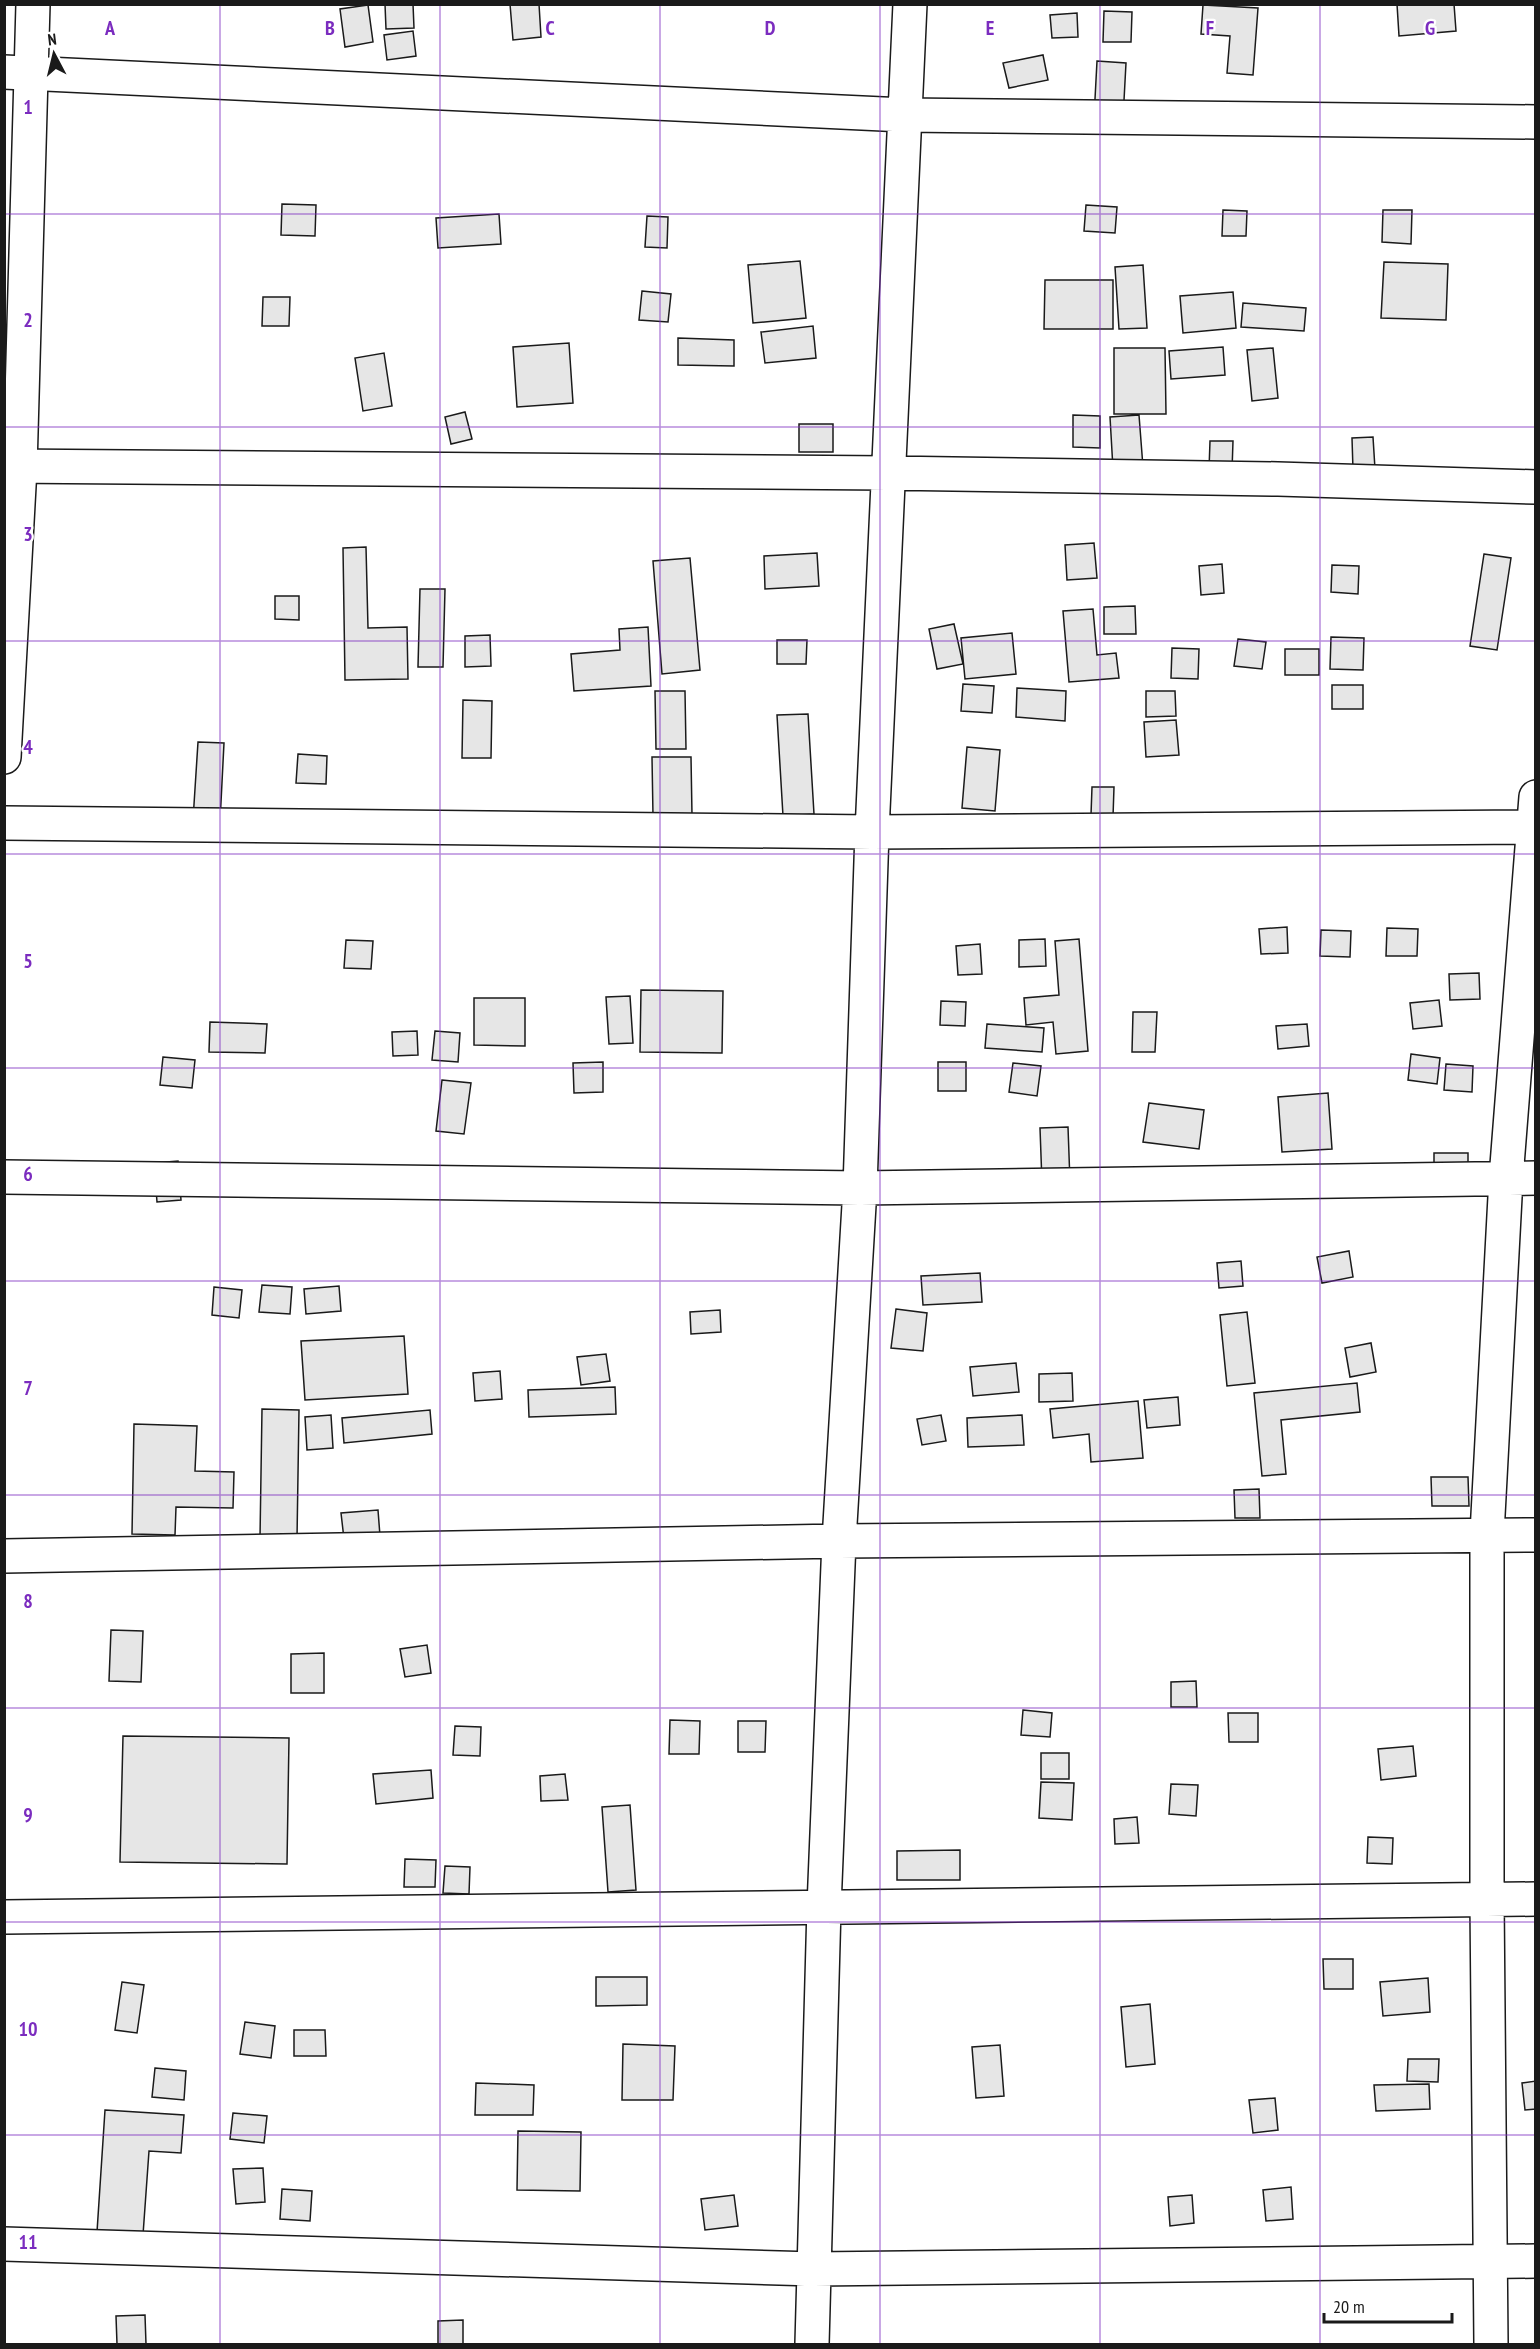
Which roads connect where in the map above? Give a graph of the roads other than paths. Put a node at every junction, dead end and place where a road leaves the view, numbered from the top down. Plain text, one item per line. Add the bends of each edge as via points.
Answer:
1 (33, 4) edge
2 (910, 4) edge
3 (17, 73) edge
4 (904, 115) junction
5 (1536, 122) edge
6 (12, 467) edge
7 (888, 473) junction
8 (1536, 487) edge
9 (4, 757) edge
10 (1535, 817) edge
11 (4, 823) edge
12 (872, 832) junction
13 (4, 1177) edge
14 (1521, 1178) edge
15 (860, 1188) junction
16 (1487, 1534) junction
17 (1536, 1535) edge
18 (839, 1541) junction
19 (4, 1556) edge
20 (1536, 1899) edge
21 (1487, 1900) junction
22 (824, 1907) junction
23 (4, 1917) edge
24 (4, 2244) edge
25 (1491, 2261) junction
26 (1536, 2261) edge
27 (814, 2269) junction
28 (812, 2344) edge
29 (1491, 2344) edge

1 - 3 main road
2 - 4 main road
3 - 4 main road
3 - 6 main road via 27,250
4 - 5 main road
4 - 7 main road
6 - 7 main road
6 - 9 main road
7 - 8 main road
7 - 12 main road
10 - 12 main road
10 - 14 main road
11 - 12 main road
12 - 15 main road
13 - 15 main road
14 - 15 main road
14 - 16 main road
15 - 18 main road
16 - 17 main road
16 - 18 main road
16 - 21 main road
18 - 19 main road
18 - 22 main road
20 - 21 main road
21 - 22 main road
21 - 25 main road
22 - 23 main road
22 - 27 main road
24 - 27 main road
25 - 26 main road
25 - 27 main road
25 - 29 main road
27 - 28 main road

